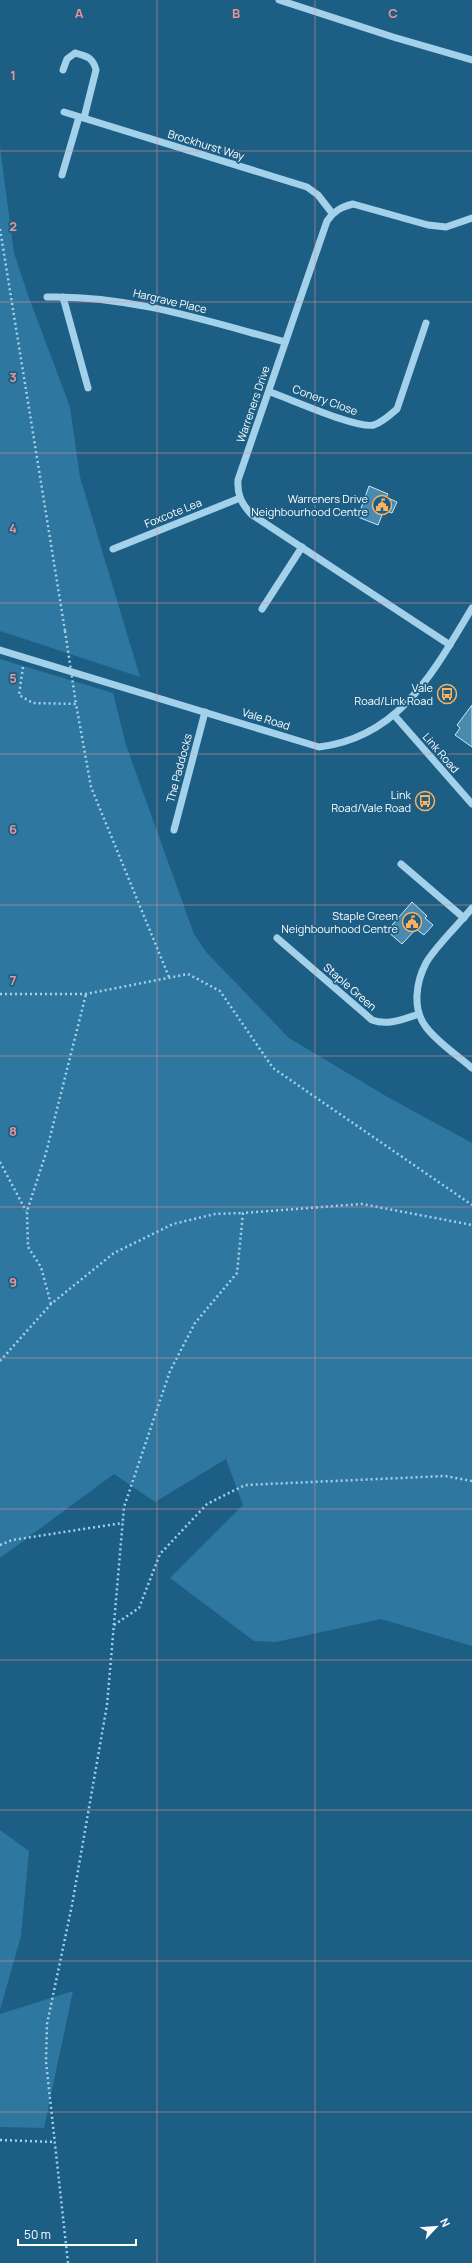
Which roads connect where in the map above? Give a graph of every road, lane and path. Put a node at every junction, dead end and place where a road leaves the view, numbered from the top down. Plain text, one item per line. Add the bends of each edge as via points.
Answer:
1 (279, 0) edge
2 (472, 60) edge
3 (63, 70) dead end
4 (64, 112) dead end
5 (82, 118) junction
6 (62, 175) dead end
7 (332, 213) junction
8 (472, 218) edge
9 (0, 229) edge
10 (63, 297) junction
11 (47, 298) dead end
12 (426, 322) dead end
13 (285, 342) junction
14 (88, 388) dead end
15 (270, 392) junction
16 (240, 498) junction
17 (302, 547) junction
18 (113, 549) dead end
19 (472, 608) edge
20 (262, 609) dead end
21 (450, 645) junction
22 (0, 650) edge
23 (24, 657) junction
24 (76, 704) junction
25 (205, 712) junction
26 (394, 715) junction
27 (472, 804) edge
28 (174, 830) dead end
29 (401, 864) dead end
30 (472, 908) edge
31 (464, 918) junction
32 (277, 938) dead end
33 (169, 977) dead end
34 (0, 994) edge
35 (86, 994) junction
36 (419, 1014) junction
37 (472, 1068) edge
38 (0, 1162) edge
39 (472, 1205) edge
40 (26, 1211) junction
41 (243, 1213) junction
42 (472, 1225) edge
43 (51, 1304) junction
44 (0, 1361) edge
45 (472, 1481) edge
46 (123, 1523) junction
47 (0, 1545) edge
48 (114, 1625) junction
49 (0, 2140) edge
50 (54, 2142) junction
51 (68, 2263) edge

1 - 2 street
3 - 5 street via 67,59 75,53 91,58 94,62 96,70
4 - 5 street, Brockhurst Way
5 - 6 street
5 - 7 street, Brockhurst Way via 307,187
7 - 8 street via 353,204 428,225 446,226
7 - 13 street, Warreners Drive
9 - 24 path, bridge
10 - 11 street, Hargrave Place
10 - 13 street, Hargrave Place via 125,302 162,309
10 - 14 street
12 - 15 street, Conery Close via 397,409 374,425 358,424
13 - 15 street, Warreners Drive
15 - 16 street, Warreners Drive via 238,480
16 - 17 street via 251,514
16 - 18 street, Foxcote Lea
17 - 20 street
17 - 21 street
19 - 21 street, Vale Road
21 - 26 street, Vale Road via 431,676 414,697
22 - 23 street, Vale Road
23 - 24 path via 19,695 33,703
23 - 25 street, Vale Road
24 - 33 path via 91,787
25 - 26 street, Vale Road via 319,747 340,745
25 - 28 street, The Paddocks
26 - 27 street, Link Road
29 - 31 street
30 - 31 street
31 - 36 street via 426,962 417,997
32 - 36 street, Staple Green via 372,1020 381,1024
34 - 35 path
35 - 39 path via 188,974 220,991 273,1068
35 - 40 path via 46,1153
36 - 37 street via 436,1039
38 - 40 path
40 - 43 path via 28,1247 42,1267
41 - 42 path via 362,1204
41 - 43 path via 215,1214 173,1224 114,1253
41 - 46 path via 237,1273 195,1323 170,1372 124,1506
43 - 44 path
45 - 48 path via 445,1476 245,1485 207,1504 160,1554 140,1608
46 - 47 path via 12,1540
46 - 48 path
48 - 50 path via 107,1705 72,1905 47,2024 46,2062
49 - 50 path
50 - 51 path

